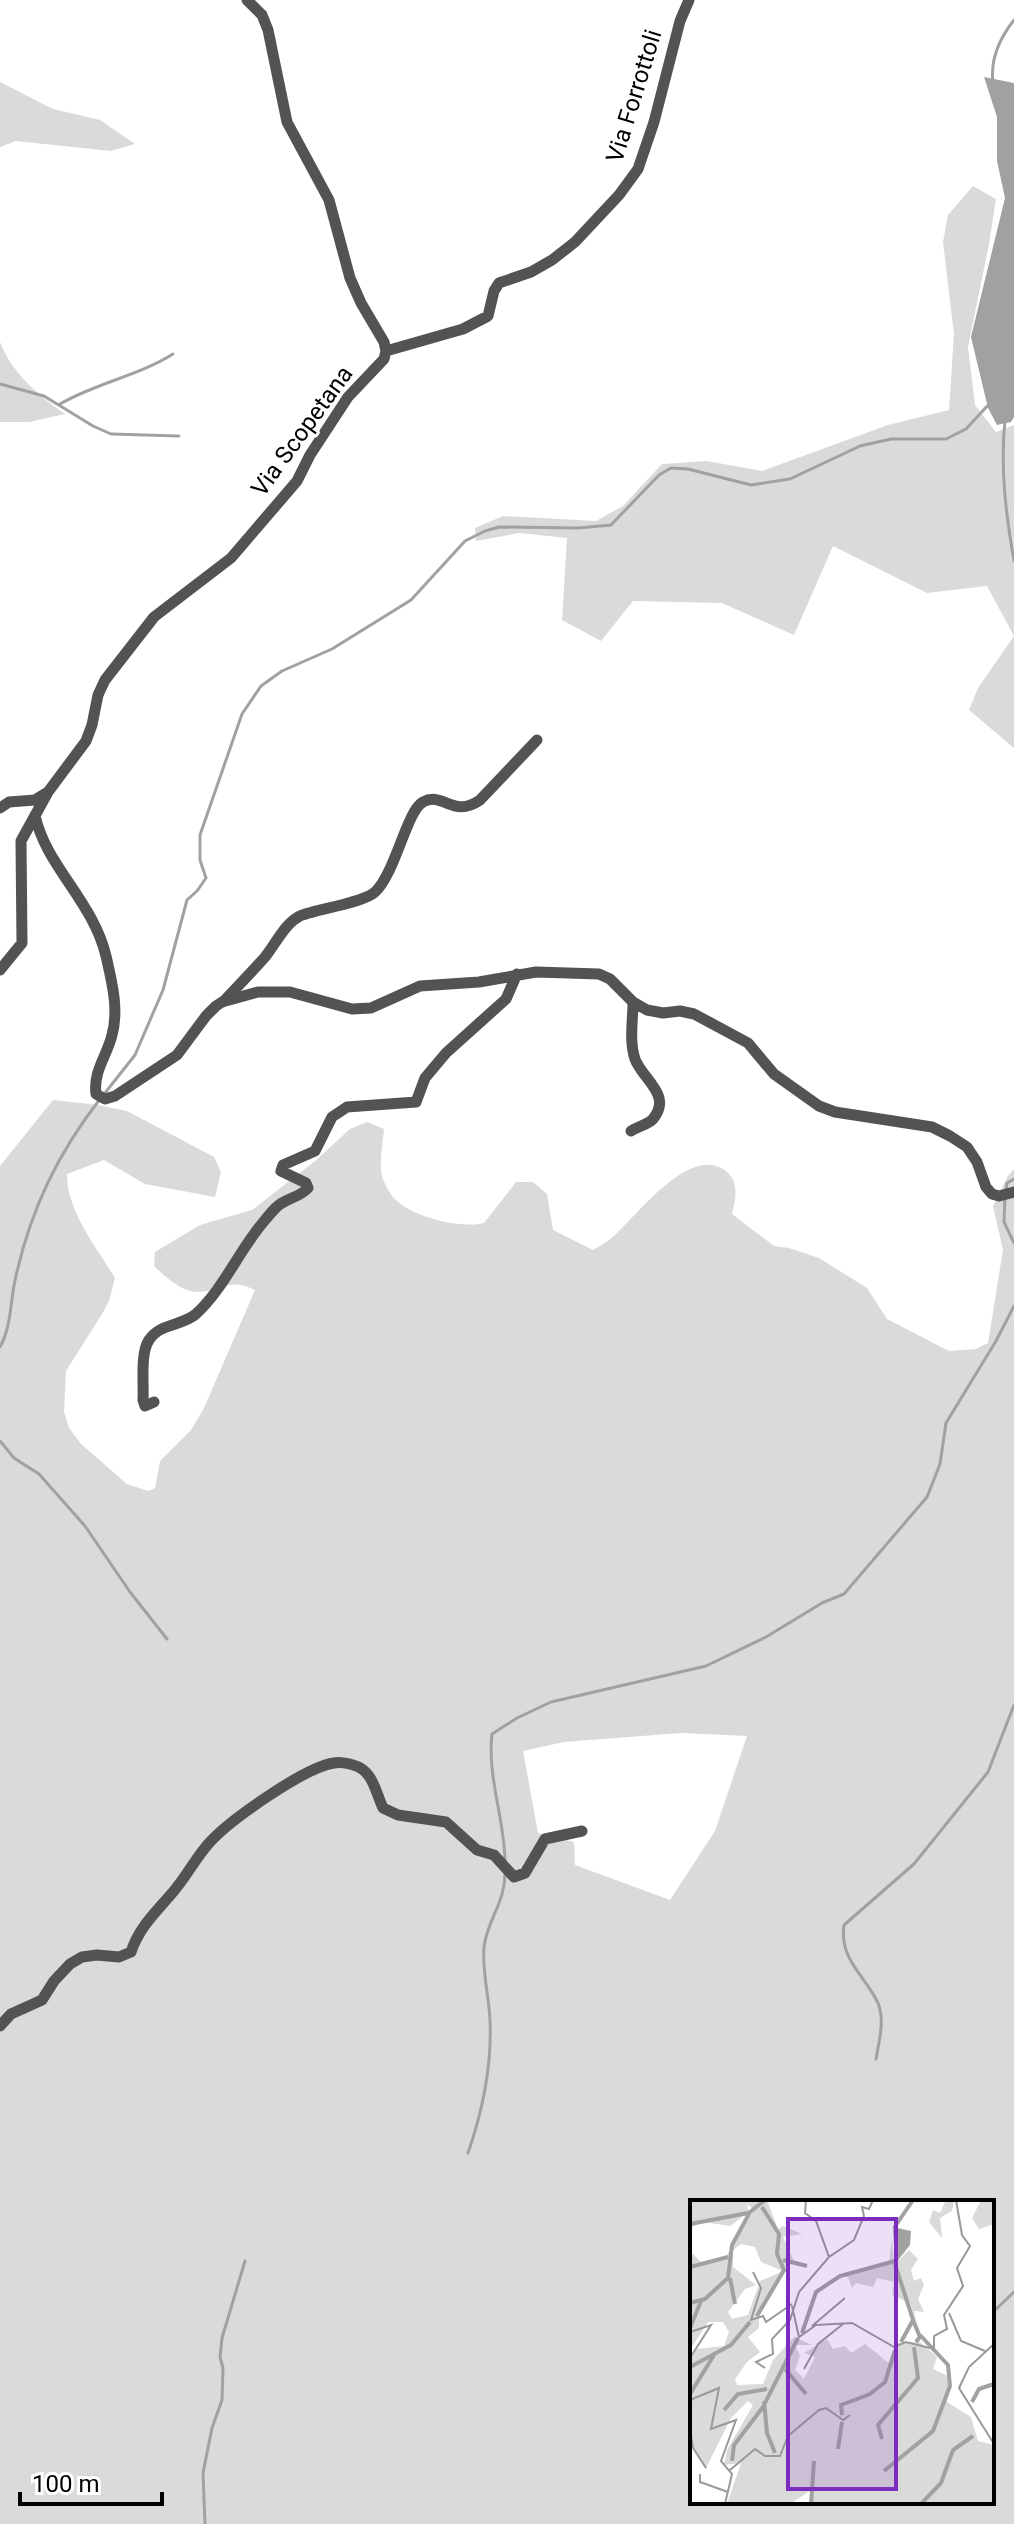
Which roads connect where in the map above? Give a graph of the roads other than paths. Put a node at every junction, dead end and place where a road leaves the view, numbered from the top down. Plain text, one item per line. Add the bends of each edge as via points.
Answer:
1 (247, 0) edge
2 (689, 0) edge
3 (386, 351) junction
4 (537, 740) dead end
5 (48, 792) junction
6 (0, 808) edge
7 (35, 815) junction
8 (0, 970) edge
9 (517, 974) junction
10 (222, 1002) junction
11 (633, 1002) junction
12 (631, 1131) dead end
13 (1014, 1192) edge
14 (154, 1402) dead end
15 (582, 1831) dead end
16 (0, 2026) edge

1 - 3 street via 268,30 287,122 329,200 350,278
2 - 3 street, Via Forrottoli via 638,169 619,195 552,260 499,283 488,316 463,329
3 - 5 street, Via Scopetana via 348,397 297,481 231,558 154,617 105,680 86,741
4 - 10 street via 469,808 424,801 388,877 373,895 298,917
5 - 6 street
5 - 7 street, Via Scopetana
7 - 8 street, Via Scopetana via 21,841 22,943
7 - 10 street via 39,835 88,909 107,958 115,1020 95,1076 96,1094 105,1099 115,1096 177,1055
9 - 10 street via 420,986 371,1008 352,1009 290,992 258,992
9 - 11 street via 599,974
9 - 14 street via 506,999 425,1078 416,1102 347,1107 332,1117 315,1151 283,1165 281,1171 308,1188 264,1220 197,1313 150,1337 144,1350 143,1400 145,1406
11 - 12 street via 634,1057 658,1091 659,1103 652,1120
11 - 13 street via 647,1010 706,1019 748,1043 774,1074 819,1106 932,1127 967,1147 992,1194
15 - 16 street via 545,1839 525,1873 514,1877 494,1855 477,1850 446,1822 383,1808 368,1773 334,1763 286,1784 211,1840 152,1914 131,1952 82,1957 54,1981 42,2000 11,2014

